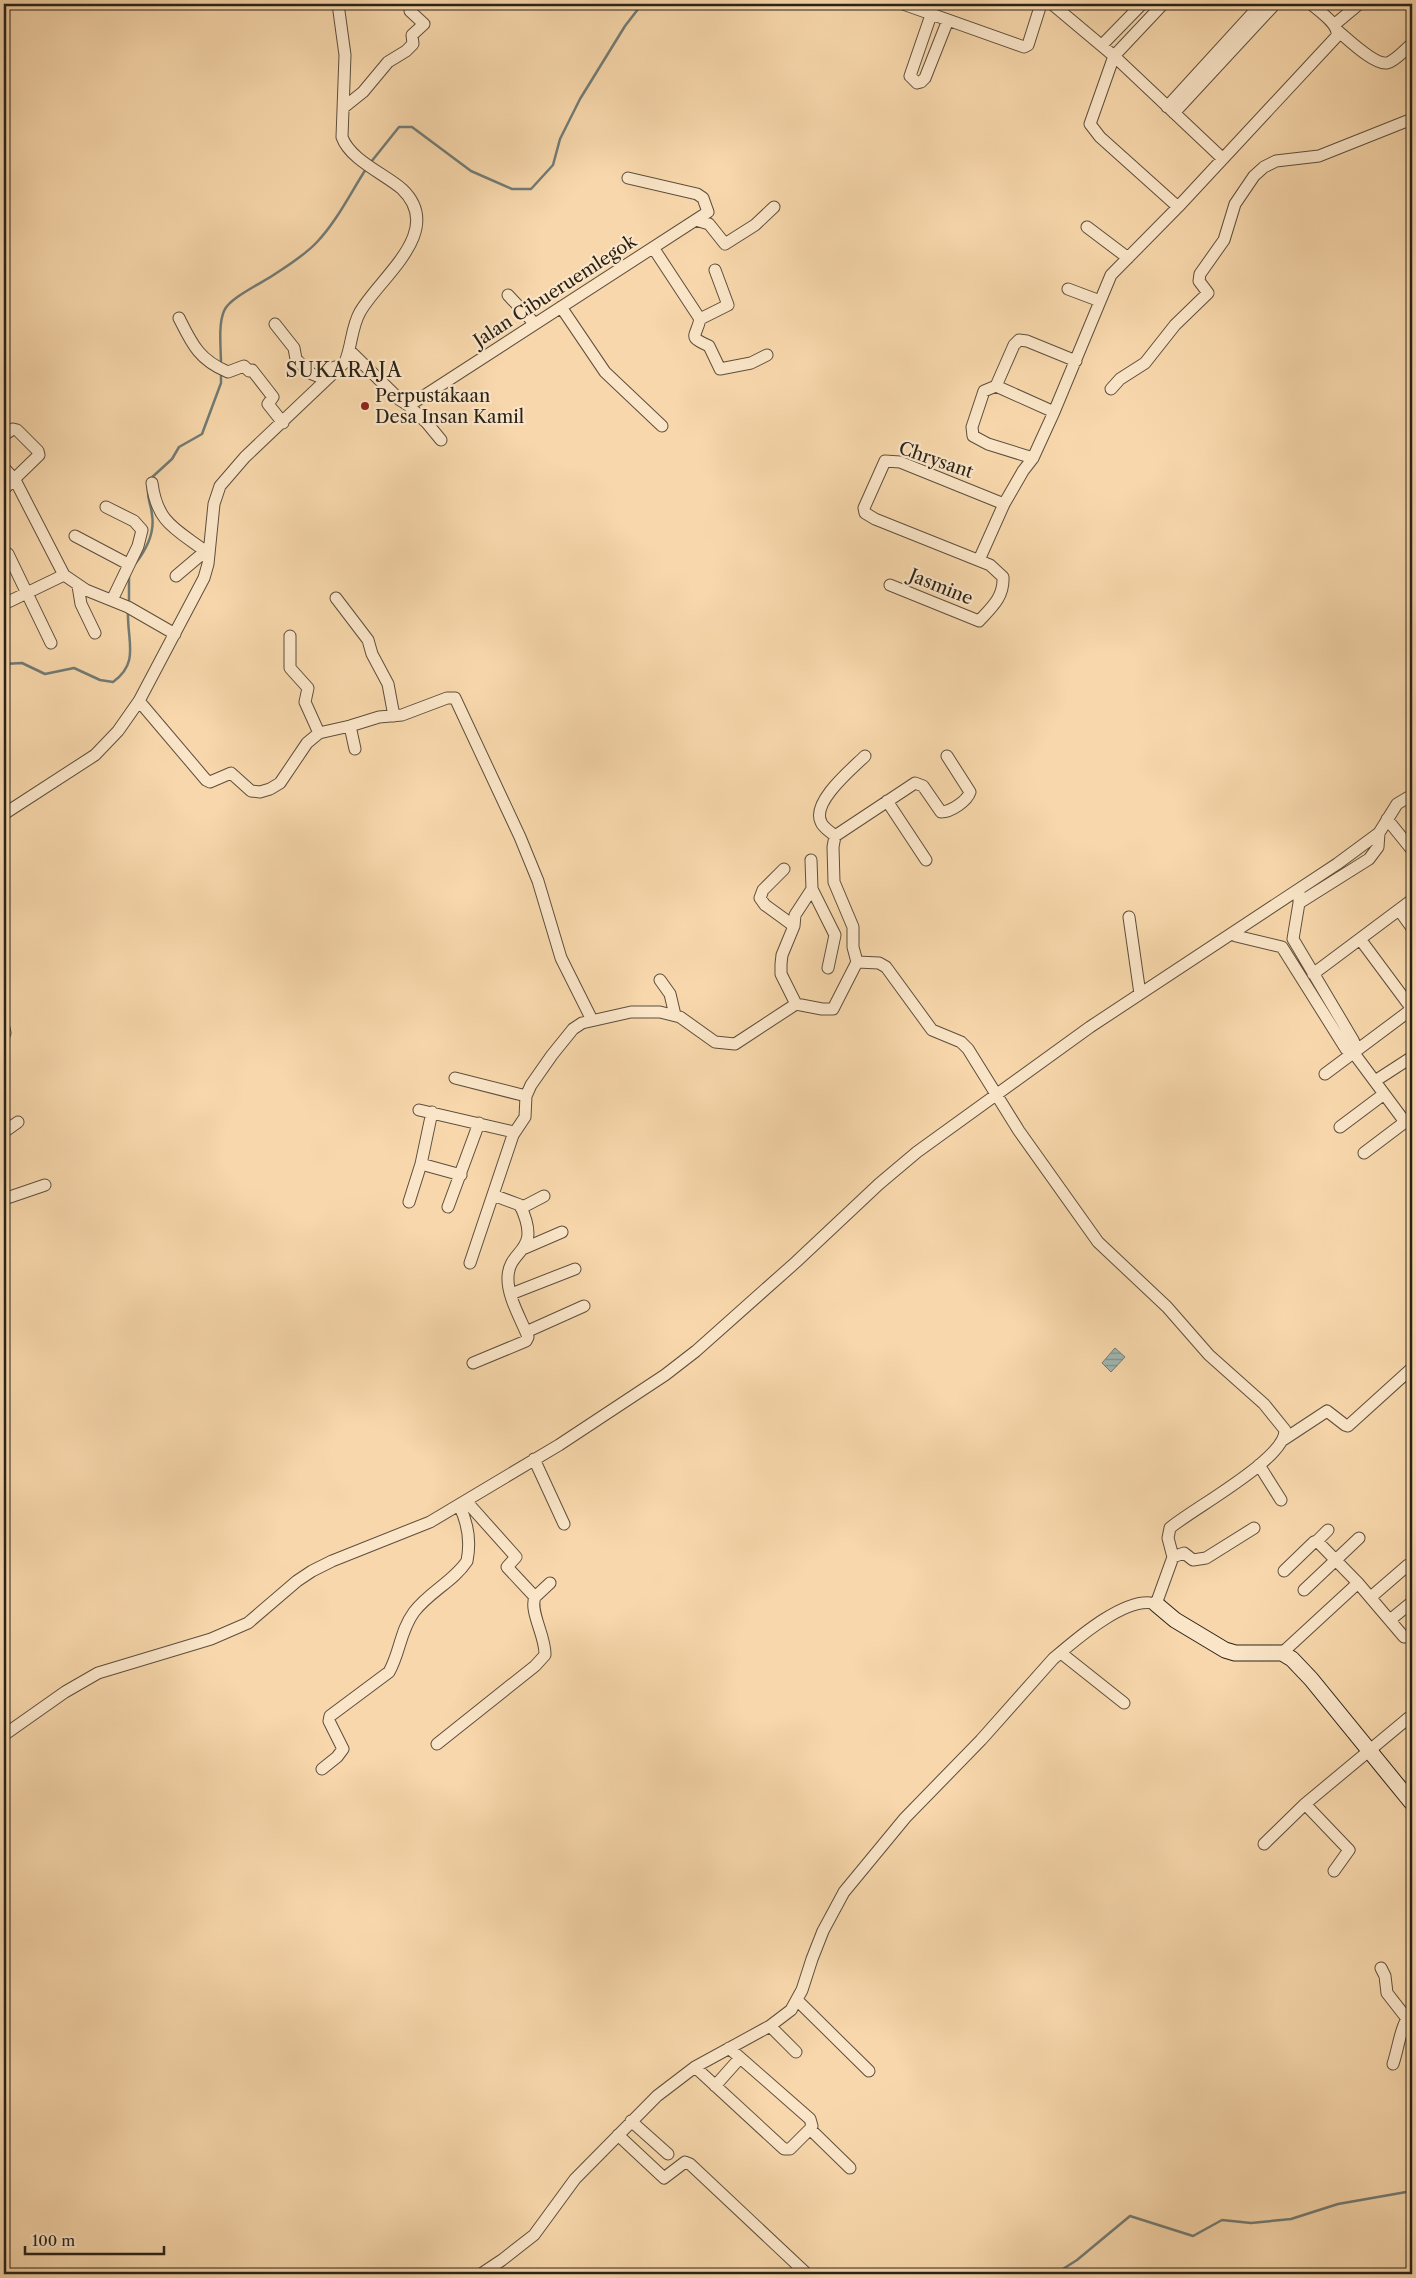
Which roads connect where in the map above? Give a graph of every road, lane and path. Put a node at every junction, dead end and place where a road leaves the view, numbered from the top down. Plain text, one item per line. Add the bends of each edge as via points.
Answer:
1 (338, 4) edge
2 (903, 4) edge
3 (1041, 4) edge
4 (1052, 4) edge
5 (1142, 4) edge
6 (1163, 4) edge
7 (1261, 4) edge
8 (1275, 4) edge
9 (1311, 4) edge
10 (1359, 4) edge
11 (410, 11) dead end
12 (932, 15) junction
13 (948, 20) junction
14 (1336, 28) junction
15 (1412, 44) edge
16 (1102, 45) junction
17 (1114, 56) junction
18 (343, 108) junction
19 (1171, 110) junction
20 (1412, 118) edge
21 (1222, 158) junction
22 (628, 178) dead end
23 (774, 207) dead end
24 (1178, 207) junction
25 (696, 220) junction
26 (1088, 227) dead end
27 (654, 249) junction
28 (1128, 258) junction
29 (715, 270) dead end
30 (1068, 289) dead end
31 (508, 295) dead end
32 (1100, 301) junction
33 (561, 307) junction
34 (179, 318) dead end
35 (700, 319) junction
36 (275, 324) dead end
37 (535, 324) junction
38 (350, 351) junction
39 (767, 355) dead end
40 (1076, 361) junction
41 (339, 369) junction
42 (996, 386) junction
43 (1111, 389) dead end
44 (408, 405) junction
45 (1054, 412) junction
46 (283, 423) junction
47 (662, 426) dead end
48 (4, 435) edge
49 (441, 440) dead end
50 (1033, 458) junction
51 (4, 468) edge
52 (15, 480) junction
53 (152, 483) dead end
54 (4, 489) edge
55 (1004, 504) junction
56 (106, 507) dead end
57 (75, 536) dead end
58 (208, 547) junction
59 (8, 554) dead end
60 (979, 560) junction
61 (128, 564) junction
62 (64, 575) junction
63 (176, 576) dead end
64 (890, 585) dead end
65 (78, 586) junction
66 (27, 592) junction
67 (336, 598) dead end
68 (112, 600) junction
69 (4, 604) edge
70 (95, 633) dead end
71 (175, 634) junction
72 (290, 636) dead end
73 (51, 642) dead end
74 (139, 701) junction
75 (394, 716) junction
76 (350, 726) junction
77 (320, 733) junction
78 (355, 749) dead end
79 (865, 756) dead end
80 (947, 756) dead end
81 (1412, 796) edge
82 (886, 802) junction
83 (4, 814) edge
84 (1387, 819) junction
85 (1379, 833) junction
86 (835, 836) junction
87 (1412, 850) edge
88 (811, 860) dead end
89 (926, 860) dead end
90 (784, 868) dead end
91 (812, 889) junction
92 (1299, 890) junction
93 (1412, 900) edge
94 (1299, 903) junction
95 (1399, 910) junction
96 (1129, 917) dead end
97 (794, 926) junction
98 (1412, 928) edge
99 (1236, 936) dead end
100 (1293, 939) junction
101 (1360, 939) junction
102 (1282, 947) junction
103 (857, 962) junction
104 (828, 968) dead end
105 (1313, 974) junction
106 (660, 980) dead end
107 (1140, 994) junction
108 (796, 1004) junction
109 (1412, 1009) edge
110 (675, 1015) junction
111 (592, 1020) junction
112 (4, 1028) edge
113 (4, 1035) edge
114 (1354, 1052) junction
115 (1412, 1056) edge
116 (1325, 1074) dead end
117 (455, 1078) dead end
118 (1375, 1081) junction
119 (1384, 1094) junction
120 (996, 1095) junction
121 (526, 1096) junction
122 (419, 1110) dead end
123 (432, 1112) junction
124 (1410, 1121) edge
125 (18, 1122) dead end
126 (479, 1123) junction
127 (1340, 1127) dead end
128 (4, 1132) edge
129 (514, 1132) junction
130 (1364, 1153) dead end
131 (421, 1164) junction
132 (461, 1175) junction
133 (45, 1185) dead end
134 (493, 1195) junction
135 (544, 1196) dead end
136 (4, 1198) edge
137 (409, 1202) dead end
138 (448, 1207) dead end
139 (521, 1208) junction
140 (562, 1232) dead end
141 (525, 1248) junction
142 (470, 1263) dead end
143 (575, 1269) dead end
144 (511, 1294) junction
145 (584, 1306) dead end
146 (526, 1332) junction
147 (473, 1363) dead end
148 (1412, 1368) edge
149 (1283, 1440) junction
150 (534, 1459) junction
151 (1259, 1465) junction
152 (1281, 1500) dead end
153 (462, 1503) junction
154 (564, 1524) dead end
155 (1254, 1528) dead end
156 (1328, 1530) dead end
157 (1359, 1538) dead end
158 (1317, 1541) junction
159 (1173, 1557) junction
160 (1335, 1560) junction
161 (1408, 1565) dead end
162 (1284, 1571) dead end
163 (550, 1583) dead end
164 (1358, 1584) junction
165 (1304, 1590) dead end
166 (535, 1597) junction
167 (1371, 1597) junction
168 (1412, 1602) edge
169 (1156, 1604) junction
170 (1390, 1620) junction
171 (1404, 1637) dead end
172 (1061, 1652) junction
173 (1282, 1653) junction
174 (1124, 1703) dead end
175 (1412, 1715) edge
176 (4, 1735) edge
177 (437, 1744) dead end
178 (1371, 1751) junction
179 (322, 1769) dead end
180 (1411, 1797) edge
181 (1306, 1804) junction
182 (1264, 1844) dead end
183 (1334, 1871) dead end
184 (1381, 1968) dead end
185 (798, 2000) junction
186 (1410, 2018) edge
187 (770, 2026) junction
188 (729, 2048) junction
189 (796, 2052) dead end
190 (740, 2058) junction
191 (1393, 2064) dead end
192 (695, 2067) junction
193 (869, 2071) dead end
194 (715, 2086) junction
195 (631, 2121) junction
196 (810, 2129) junction
197 (618, 2135) junction
198 (668, 2154) dead end
199 (850, 2168) dead end
200 (481, 2274) edge
201 (807, 2274) edge

1 - 18 street via 345,55
2 - 12 street
3 - 13 street via 1028,44 1024,47
4 - 16 street
5 - 16 street
6 - 17 street
7 - 19 street
8 - 19 street
9 - 14 street
10 - 14 street
11 - 18 street via 424,24 412,35 413,44 388,62 363,92
12 - 13 street
12 - 13 street via 910,76 917,83 925,78
14 - 15 street via 1376,62 1387,63
14 - 21 street via 1335,39
16 - 17 street
17 - 19 street
17 - 24 street via 1092,115 1092,128
18 - 38 street via 344,142 408,197 417,226 403,256 359,313
19 - 21 street
20 - 43 street via 1319,156 1276,161 1259,172 1234,204 1224,240 1200,274 1199,281 1208,293 1145,362 1120,378
21 - 24 street
22 - 25 street via 698,194 708,212
23 - 25 street via 755,225 725,244 709,224
24 - 28 street
25 - 27 street, Jalan Cibueruemlegok
26 - 28 street
27 - 33 street, Jalan Cibueruemlegok
27 - 35 street
28 - 32 street via 1111,275
29 - 35 street via 728,305
30 - 32 street
31 - 37 street
32 - 40 street
33 - 37 street, Jalan Cibueruemlegok
33 - 47 street via 605,372
34 - 46 street via 194,349 216,367 228,372 244,366 252,370 273,396 268,404
35 - 39 street via 695,338 709,346 721,369 751,363
36 - 41 street via 294,348 296,359 310,373 317,376 332,367
37 - 44 street, Jalan Cibueruemlegok
38 - 41 street
38 - 44 street
40 - 42 street via 1019,340
40 - 45 street
41 - 46 street
42 - 45 street
42 - 50 street via 984,391 972,427 973,436
44 - 49 street
45 - 50 street
46 - 58 street via 244,457 220,486
48 - 52 street via 13,429 18,430 39,453
50 - 55 street
51 - 52 street
52 - 54 street
52 - 62 street
53 - 58 street via 154,500 167,523
55 - 60 street
55 - 60 street, Chrysant via 900,462 888,460 882,464 864,508 865,513 875,520
56 - 61 street via 141,527 141,536
57 - 61 street
58 - 63 street
58 - 71 street via 204,578
59 - 66 street
60 - 64 street, Jasmine via 998,570 1004,586 995,604 979,621
61 - 68 street
62 - 65 street
62 - 66 street
65 - 68 street
65 - 70 street via 81,604
66 - 69 street
66 - 73 street
67 - 75 street via 368,640 388,684
68 - 71 street
71 - 74 street
72 - 77 street via 290,668 308,688 305,702
74 - 77 street via 206,780 210,782 232,773 249,790 256,792 280,783 307,744
74 - 83 street via 118,731 95,755
75 - 76 street via 373,718
75 - 111 street via 447,698 456,699 520,837 538,881 561,958
76 - 77 street
76 - 78 street
79 - 86 street via 827,795 823,804 822,825
80 - 82 street via 969,789 970,794 965,799 947,812 941,812 918,783
81 - 84 street via 1396,804
82 - 86 street
82 - 89 street
84 - 85 street
84 - 87 street
85 - 92 street
85 - 94 street via 1378,847 1369,859
86 - 103 street via 834,882 853,927
88 - 91 street
90 - 97 street via 763,890 760,898
91 - 97 street via 795,915
91 - 104 street via 835,935
92 - 94 street
92 - 107 street
93 - 95 street
94 - 100 street
95 - 98 street
95 - 101 street
96 - 107 street
97 - 108 street via 782,954 781,974
99 - 102 street
100 - 102 street
100 - 105 street
101 - 105 street
101 - 109 street
102 - 114 street via 1346,1049
103 - 108 street via 831,1010
103 - 120 street via 883,964 932,1030 968,1048
105 - 114 street via 1353,1040
106 - 110 street via 670,994
107 - 120 street
108 - 110 street via 748,1037 729,1045 715,1042 692,1023
109 - 114 street
110 - 111 street via 631,1012
111 - 121 street via 573,1029 538,1074
112 - 113 street
114 - 116 street
114 - 118 street
115 - 118 street
117 - 121 street
118 - 119 street
119 - 124 street
119 - 127 street
120 - 149 street via 1098,1242 1167,1307 1209,1355 1275,1416 1285,1430
120 - 150 street via 895,1170 680,1365
121 - 129 street via 525,1117
122 - 123 street
123 - 126 street
123 - 131 street
124 - 130 street
125 - 128 street
126 - 129 street
126 - 132 street
129 - 134 street
131 - 132 street
131 - 137 street
132 - 138 street
133 - 136 street
134 - 139 street
134 - 142 street
135 - 139 street
139 - 141 street via 529,1234
140 - 141 street
141 - 144 street via 509,1270
143 - 144 street
144 - 146 street
145 - 146 street
146 - 147 street via 526,1341
148 - 149 street via 1348,1426 1326,1411
149 - 151 street
150 - 153 street
150 - 154 street
151 - 152 street
151 - 159 street via 1170,1528 1168,1538
153 - 166 street via 516,1557 507,1569
153 - 176 street via 430,1522 312,1571 296,1581 256,1618 234,1631 122,1665 79,1683
153 - 179 street via 469,1551 467,1561 415,1611 402,1633 389,1672 330,1716 329,1721 343,1748
155 - 159 street via 1206,1558 1193,1560 1186,1553
156 - 158 street
157 - 160 street
158 - 160 street
158 - 162 street
159 - 169 street
160 - 164 street
160 - 165 street
161 - 167 street
163 - 166 street
164 - 167 street
164 - 173 street
166 - 177 street via 533,1604 545,1646 542,1660
167 - 170 street
168 - 170 street
169 - 172 street via 1143,1602 1120,1611
169 - 173 street via 1225,1650
170 - 171 street
172 - 174 street
172 - 185 street via 905,1818 850,1884 824,1930
173 - 178 street via 1311,1679
175 - 178 street
178 - 180 street
178 - 181 street
181 - 182 street
181 - 183 street via 1349,1850
184 - 186 street via 1387,1993
185 - 187 street via 791,2010
185 - 193 street
186 - 191 street
187 - 188 street
187 - 189 street
188 - 190 street
188 - 192 street
190 - 194 street
190 - 196 street via 810,2119
192 - 194 street
192 - 195 street
194 - 196 street via 786,2150 797,2144
195 - 197 street
195 - 198 street
196 - 199 street
197 - 200 street via 575,2179 534,2235
197 - 201 street via 664,2178 685,2162 690,2164

